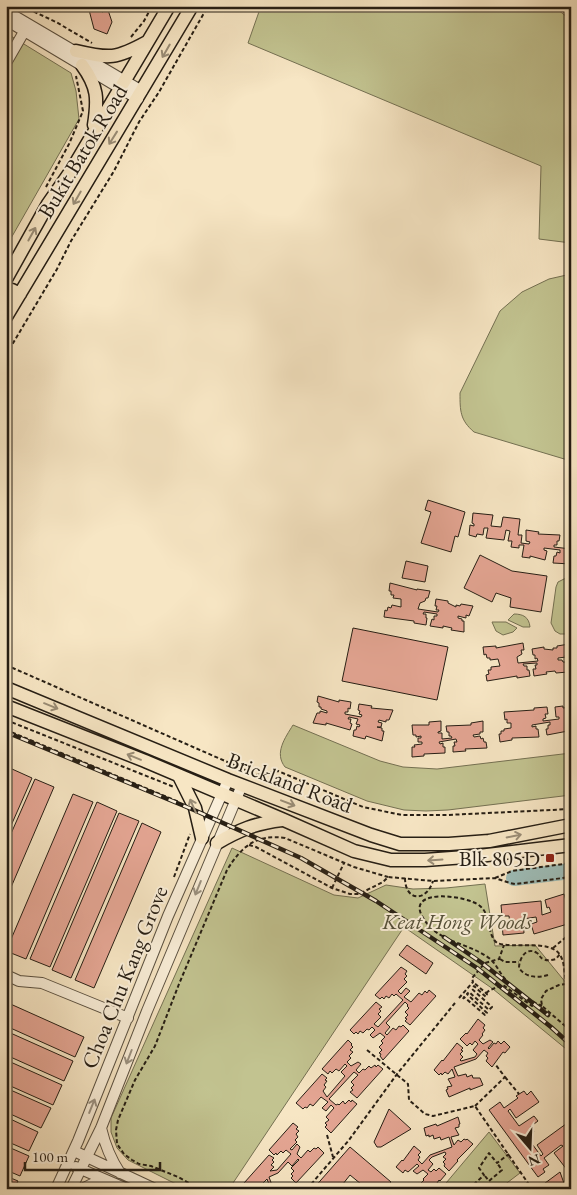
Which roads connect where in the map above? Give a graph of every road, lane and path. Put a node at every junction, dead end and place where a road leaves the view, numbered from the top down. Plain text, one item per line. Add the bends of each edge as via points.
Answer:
1 (22, 6) edge
2 (152, 6) edge
3 (169, 6) edge
4 (192, 6) edge
5 (208, 6) edge
6 (6, 10) edge
7 (6, 20) edge
8 (25, 30) junction
9 (130, 39) dead end
10 (148, 42) junction
11 (93, 44) dead end
12 (76, 51) junction
13 (6, 64) edge
14 (82, 65) junction
15 (122, 84) junction
16 (80, 92) dead end
17 (140, 95) junction
18 (93, 133) junction
19 (46, 187) dead end
20 (64, 219) junction
21 (15, 264) junction
22 (6, 279) edge
23 (6, 292) edge
24 (20, 294) junction
25 (6, 317) edge
26 (6, 355) edge
27 (6, 664) edge
28 (6, 688) edge
29 (6, 706) edge
30 (6, 720) edge
31 (6, 730) edge
32 (228, 780) junction
33 (176, 782) junction
34 (242, 785) junction
35 (222, 795) junction
36 (236, 800) junction
37 (182, 803) dead end
38 (571, 809) edge
39 (284, 820) junction
40 (571, 825) edge
41 (202, 838) junction
42 (217, 842) junction
43 (248, 845) junction
44 (571, 845) edge
45 (344, 863) junction
46 (571, 863) edge
47 (571, 876) edge
48 (388, 877) junction
49 (405, 878) junction
50 (495, 878) junction
51 (433, 881) junction
52 (332, 888) junction
53 (428, 892) junction
54 (432, 897) junction
55 (571, 933) edge
56 (504, 945) junction
57 (553, 948) junction
58 (560, 954) junction
59 (499, 959) junction
60 (493, 961) junction
61 (519, 962) junction
62 (6, 975) edge
63 (548, 975) dead end
64 (474, 982) junction
65 (566, 984) junction
66 (571, 992) edge
67 (486, 993) junction
68 (454, 1003) dead end
69 (535, 1003) junction
70 (542, 1006) junction
71 (128, 1018) junction
72 (571, 1030) edge
73 (367, 1050) dead end
74 (495, 1064) dead end
75 (397, 1074) junction
76 (505, 1077) junction
77 (519, 1094) dead end
78 (475, 1106) junction
79 (101, 1128) junction
80 (327, 1135) dead end
81 (74, 1151) junction
82 (509, 1154) junction
83 (333, 1157) junction
84 (87, 1158) junction
85 (497, 1163) junction
86 (68, 1164) junction
87 (82, 1169) junction
88 (120, 1173) junction
89 (484, 1175) junction
90 (116, 1184) junction
91 (56, 1189) edge
92 (71, 1189) edge
93 (82, 1189) edge
94 (127, 1189) edge
95 (155, 1189) edge
96 (200, 1189) edge
97 (307, 1189) edge
98 (469, 1189) edge
99 (532, 1189) edge

1 - 11 path
2 - 9 path
3 - 10 main road, Bukit Batok Road
4 -> 17 main road, Bukit Batok Road
5 - 26 path
6 - 12 street
7 - 8 street
8 - 13 street
8 - 14 street
10 - 12 main road via 118,55 102,57
10 - 15 main road, Bukit Batok Road
12 - 15 street
14 - 15 street
14 - 18 main road via 95,90 97,106
15 - 17 street
15 - 18 main road, Bukit Batok Road
16 - 19 path via 83,111
17 -> 20 main road, Bukit Batok Road
21 -> 18 main road, Bukit Batok Road
20 - 21 main road via 33,261 23,267
20 - 24 main road, Bukit Batok Road
21 - 22 main road, Bukit Batok Road
23 - 24 main road via 12,290
24 - 25 main road, Bukit Batok Road
27 - 38 path via 257,776 278,771 364,807 402,815 447,816
28 -> 32 main road, Brickland Road
33 -> 29 main road, Brickland Road
30 - 33 path
31 - 37 path
32 - 34 main road, Brickland Road
32 - 35 street, Choa Chu Kang Grove
33 - 35 main road, Brickland Road
41 -> 33 main road via 195,808
34 - 36 street, Choa Chu Kang Grove
34 -> 40 main road, Brickland Road via 400,844 489,841
35 - 36 main road, Brickland Road
35 - 41 street, Choa Chu Kang Grove
36 - 39 main road, Brickland Road
36 - 42 street, Choa Chu Kang Grove
39 - 42 main road via 261,822
44 -> 39 main road, Brickland Road via 479,856 391,860 354,851
41 - 71 street, Choa Chu Kang Grove
42 -> 79 street, Choa Chu Kang Grove
43 - 45 path via 261,838 276,836
43 - 52 path
43 - 96 path via 237,854 228,870 155,1046 135,1080 116,1130 117,1144 132,1160
45 - 48 path
45 - 52 path
46 - 50 path via 512,871
47 - 50 path via 515,884
48 - 49 path
48 - 52 path via 359,894
49 - 51 path
49 - 53 path via 409,893 420,896
50 - 51 path
51 - 53 path
53 - 54 path
54 - 56 path via 458,897 476,903 486,915 492,938
54 - 60 path via 423,901 419,908 424,920 445,938 476,950
55 - 57 path
56 - 57 path
56 - 59 path
57 - 58 path
58 - 61 path via 556,959 548,960 532,951 522,955
58 - 65 path
59 - 60 path
59 - 61 path
60 - 64 path via 485,963 472,978
60 - 69 path via 507,981
61 - 63 path via 519,968 525,974
62 - 71 street via 19,981 42,983
64 - 67 path
64 - 67 path via 461,998 464,997 485,1015 487,1012 467,994 469,992 490,1010 492,1007 472,989 474,986 486,996
65 - 66 path
65 - 70 path via 546,991 541,999
67 - 69 path via 503,985 532,1006
68 - 75 path
69 - 70 path
70 - 72 path
81 -> 71 street, Choa Chu Kang Grove
73 - 75 path
74 - 76 path
75 - 78 path via 408,1084 409,1100 425,1114 433,1116
75 - 83 path
76 - 77 path
76 - 78 path
78 - 82 path
79 - 84 street, Choa Chu Kang Grove
79 - 88 street via 110,1158
80 - 83 path
81 - 84 street
81 - 86 street, Choa Chu Kang Grove
82 - 85 path
82 - 99 path
83 - 97 path
84 - 87 street, Choa Chu Kang Grove
84 - 88 street
85 - 89 path via 502,1170 490,1181
85 - 89 path via 489,1154 479,1168
86 - 87 street
86 - 91 street, Choa Chu Kang Grove
87 - 90 street
87 - 92 street, Choa Chu Kang Grove
88 - 95 street
89 - 98 path
90 - 93 street via 94,1184
90 - 94 street

